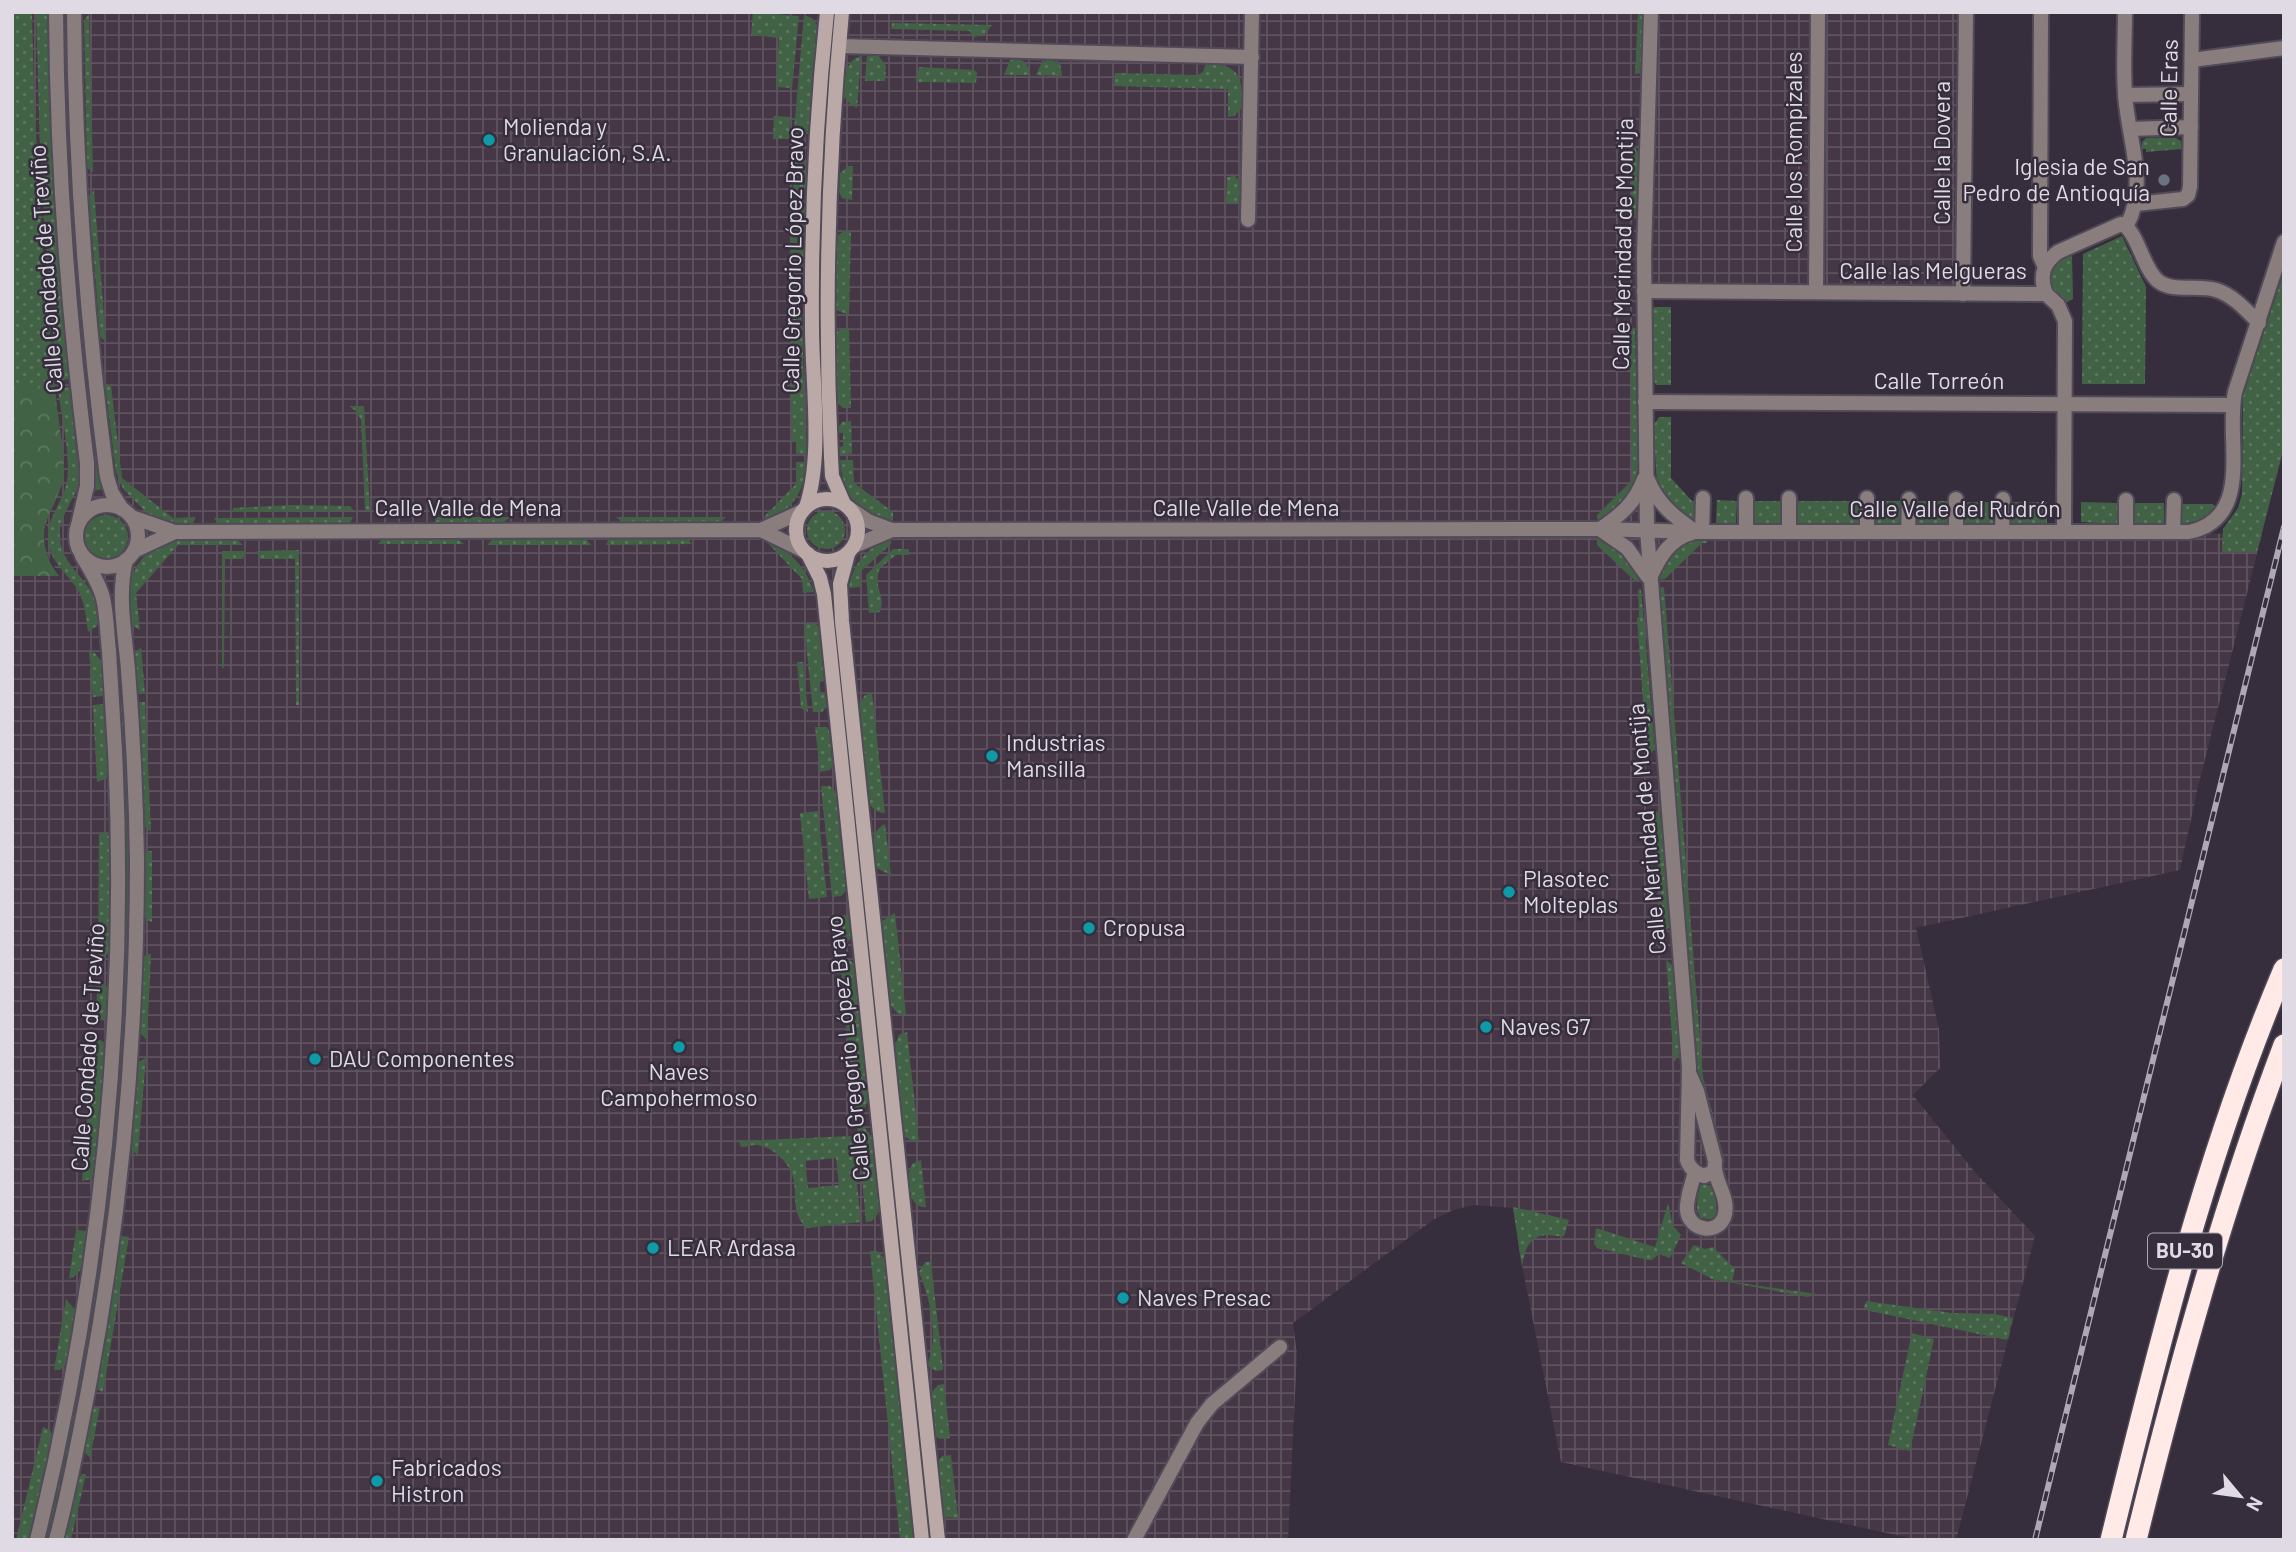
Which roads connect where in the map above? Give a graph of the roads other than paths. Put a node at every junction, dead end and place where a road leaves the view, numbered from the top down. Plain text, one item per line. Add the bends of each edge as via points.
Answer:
1 (56, 12) edge
2 (74, 12) edge
3 (827, 12) edge
4 (842, 12) edge
5 (1252, 12) edge
6 (1651, 12) edge
7 (1818, 12) edge
8 (1966, 12) edge
9 (2040, 12) edge
10 (2125, 12) edge
11 (2192, 12) edge
12 (839, 46) junction
13 (2284, 48) edge
14 (1252, 57) junction
15 (2192, 60) junction
16 (2191, 94) junction
17 (2124, 95) junction
18 (2191, 127) junction
19 (2130, 130) junction
20 (2136, 204) junction
21 (1248, 220) dead end
22 (2126, 225) junction
23 (2284, 242) edge
24 (2044, 265) junction
25 (1644, 291) junction
26 (1816, 292) junction
27 (1963, 294) junction
28 (2046, 294) junction
29 (2259, 323) junction
30 (1644, 402) junction
31 (2065, 404) junction
32 (2232, 405) junction
33 (1646, 476) junction
34 (1703, 498) dead end
35 (1746, 498) dead end
36 (1789, 498) dead end
37 (1867, 498) dead end
38 (1909, 499) dead end
39 (1956, 499) dead end
40 (2003, 499) dead end
41 (2126, 500) dead end
42 (2174, 500) dead end
43 (847, 506) junction
44 (804, 509) junction
45 (127, 513) junction
46 (79, 521) junction
47 (1600, 529) junction
48 (761, 530) junction
49 (892, 530) junction
50 (1647, 530) junction
51 (174, 532) junction
52 (1699, 532) junction
53 (1746, 532) junction
54 (1789, 532) junction
55 (1867, 532) junction
56 (1908, 532) junction
57 (1956, 532) junction
58 (2002, 532) junction
59 (2064, 532) junction
60 (2126, 532) junction
61 (2173, 532) junction
62 (851, 550) junction
63 (806, 552) junction
64 (130, 555) junction
65 (82, 556) junction
66 (1649, 580) junction
67 (2284, 969) edge
68 (2284, 1045) edge
69 (1689, 1074) junction
70 (1695, 1172) junction
71 (1713, 1172) junction
72 (1280, 1347) dead end
73 (2136, 1437) junction
74 (2157, 1457) junction
75 (37, 1540) edge
76 (55, 1540) edge
77 (922, 1540) edge
78 (938, 1540) edge
79 (1134, 1540) edge
80 (2098, 1540) edge
81 (2111, 1540) edge
82 (2136, 1540) edge
83 (2143, 1540) edge

1 - 46 street, Calle Condado de Treviño via 67,279 87,463
2 - 45 street, Calle Condado de Treviño via 85,275 107,477
3 - 44 main road, Calle Gregorio López Bravo via 813,234 815,473
4 - 12 main road, Calle Gregorio López Bravo
5 - 14 street
6 - 25 street, Calle Merindad de Montija
7 - 26 street, Calle los Rompizales
8 - 27 street, Calle la Dovera
9 - 24 street via 2040,256
10 - 17 street
11 - 15 street, Calle Eras
12 - 14 street
12 - 43 main road, Calle Gregorio López Bravo via 827,321 832,476
13 - 15 street
14 - 21 street
15 - 16 street, Calle Eras
16 - 17 street
16 - 18 street, Calle Eras
17 - 19 street
18 - 19 street
18 - 20 street, Calle Eras via 2188,195
19 - 20 street
20 - 22 street
22 - 24 street, Calle las Melgueras via 2058,252
22 - 29 street via 2158,280 2169,286 2218,290
23 - 29 street
24 - 28 street, Calle las Melgueras
25 - 26 street, Calle las Melgueras
25 - 30 street, Calle Merindad de Montija
26 - 27 street, Calle las Melgueras
27 - 28 street, Calle las Melgueras
28 - 31 street via 2065,321
29 - 32 street
30 - 31 street, Calle Torreón
30 - 33 street, Calle Merindad de Montija
31 - 32 street, Calle Torreón
31 - 59 street
32 - 61 street, Calle Valle del Rudrón via 2231,491 2223,513 2201,529
33 - 47 street via 1633,502
33 - 50 street, Calle Merindad de Montija
33 - 52 street, Calle Merindad de Montija via 1668,512
34 - 52 street
35 - 53 street
36 - 54 street
37 - 55 street
38 - 56 street
39 - 57 street
40 - 58 street
41 - 60 street
42 - 61 street
43 - 44 main road via 828,499
43 - 49 street, Calle Valle de Mena
43 - 62 main road via 859,529
44 - 48 street, Calle Valle de Mena
44 - 63 main road via 796,531
45 - 46 street via 113,505 94,508
45 - 51 street, Calle Valle de Mena
45 - 64 street via 138,534
46 - 65 street via 75,538
47 - 49 street, Calle Valle de Mena
47 - 50 street, Calle Valle de Mena
47 - 66 street, Calle Merindad de Montija via 1627,548
48 - 51 street, Calle Valle de Mena
48 - 63 street, Calle Valle de Mena
49 - 62 street, Calle Valle de Mena
50 - 52 street, Calle Valle del Rudrón
50 - 66 street, Calle Merindad de Montija
51 - 64 street, Calle Valle de Mena
52 - 53 street, Calle Valle del Rudrón
52 - 66 street, Calle Valle del Rudrón via 1677,539 1666,549
53 - 54 street, Calle Valle del Rudrón
54 - 55 street, Calle Valle del Rudrón
55 - 56 street, Calle Valle del Rudrón
56 - 57 street, Calle Valle del Rudrón
57 - 58 street, Calle Valle del Rudrón
58 - 59 street, Calle Valle del Rudrón
59 - 60 street, Calle Valle del Rudrón
60 - 61 street, Calle Valle del Rudrón
62 - 63 main road via 828,561
62 - 78 main road, Calle Gregorio López Bravo via 841,576 842,611
63 - 77 main road, Calle Gregorio López Bravo via 822,586 825,606
64 - 65 street via 118,565 99,566
64 - 76 street, Calle Condado de Treviño via 121,595 137,858 131,1061 121,1179 101,1320
65 - 75 street, Calle Condado de Treviño via 99,584 107,629 118,804 117,1010 101,1193 85,1306
66 - 69 street, Calle Merindad de Montija
67 - 73 highway, BU-30 via 2251,1046 2178,1272
68 - 74 highway, BU-30 via 2236,1180
69 - 70 street, Calle Merindad de Montija via 1686,1150
69 - 71 street, Calle Merindad de Montija via 1709,1140
70 - 71 street via 1704,1176
70 - 71 street, Calle Merindad de Montija via 1687,1210 1696,1226 1705,1230 1720,1224 1726,1209
72 - 79 street via 1212,1404 1197,1423
73 - 80 highway
73 - 81 highway, BU-30
74 - 82 highway, BU-30
74 - 83 highway

